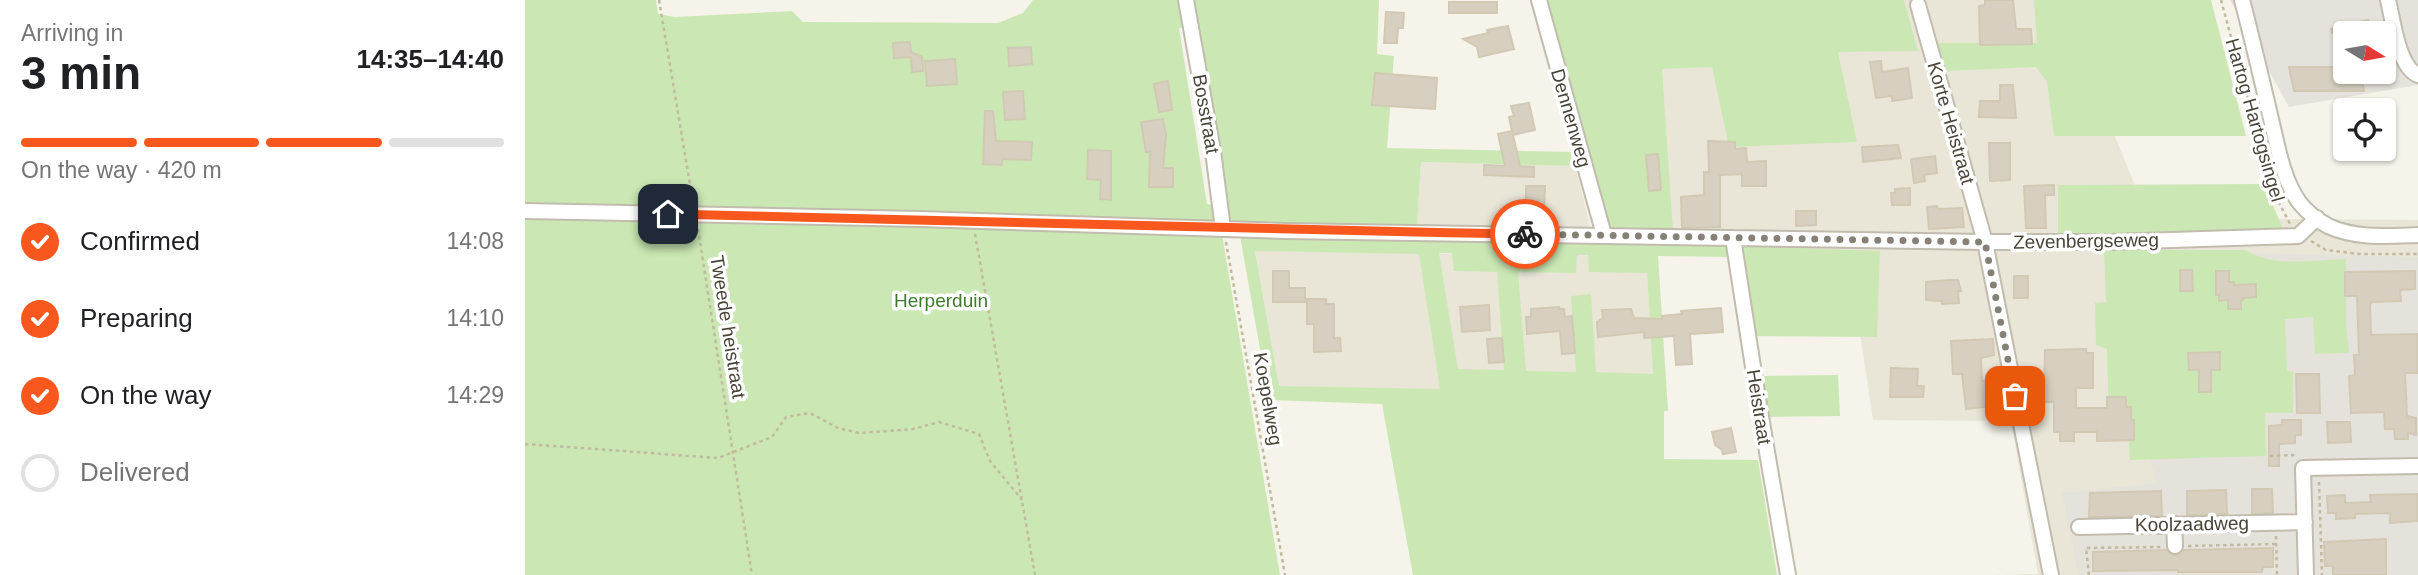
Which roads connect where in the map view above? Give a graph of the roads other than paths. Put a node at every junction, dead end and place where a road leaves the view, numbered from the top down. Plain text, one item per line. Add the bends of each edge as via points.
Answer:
1 (1186, 0) edge
2 (1539, 0) edge
3 (2242, 0) edge
4 (2388, 0) edge
5 (1918, 5) dead end
6 (2418, 75) edge
7 (525, 211) edge
8 (2317, 218) junction
9 (1223, 229) junction
10 (1604, 235) junction
11 (2418, 235) edge
12 (1733, 238) junction
13 (1985, 242) junction
14 (2418, 466) edge
15 (2305, 522) junction
16 (2174, 524) junction
17 (2079, 527) dead end
18 (2175, 546) dead end
19 (1788, 575) edge
20 (2051, 575) edge
21 (2306, 575) edge

1 - 9 street, Bosstraat
2 - 10 street, Dennenweg
3 - 8 street, Hartog Hartogsingel via 2287,175 2298,201
4 - 6 street via 2403,59
5 - 13 street, Korte Heistraat
7 - 9 street, Zevenbergseweg
8 - 11 street via 2353,234
8 - 13 street, Zevenbergseweg via 2301,234 2241,239
9 - 10 street, Zevenbergseweg
10 - 12 street, Zevenbergseweg
12 - 13 street, Zevenbergseweg
12 - 19 street, Heistraat
13 - 20 street, Korte Heistraat
14 - 15 street via 2314,464 2304,468
15 - 16 street, Koolzaadweg
15 - 21 street
16 - 17 street, Koolzaadweg
16 - 18 street

